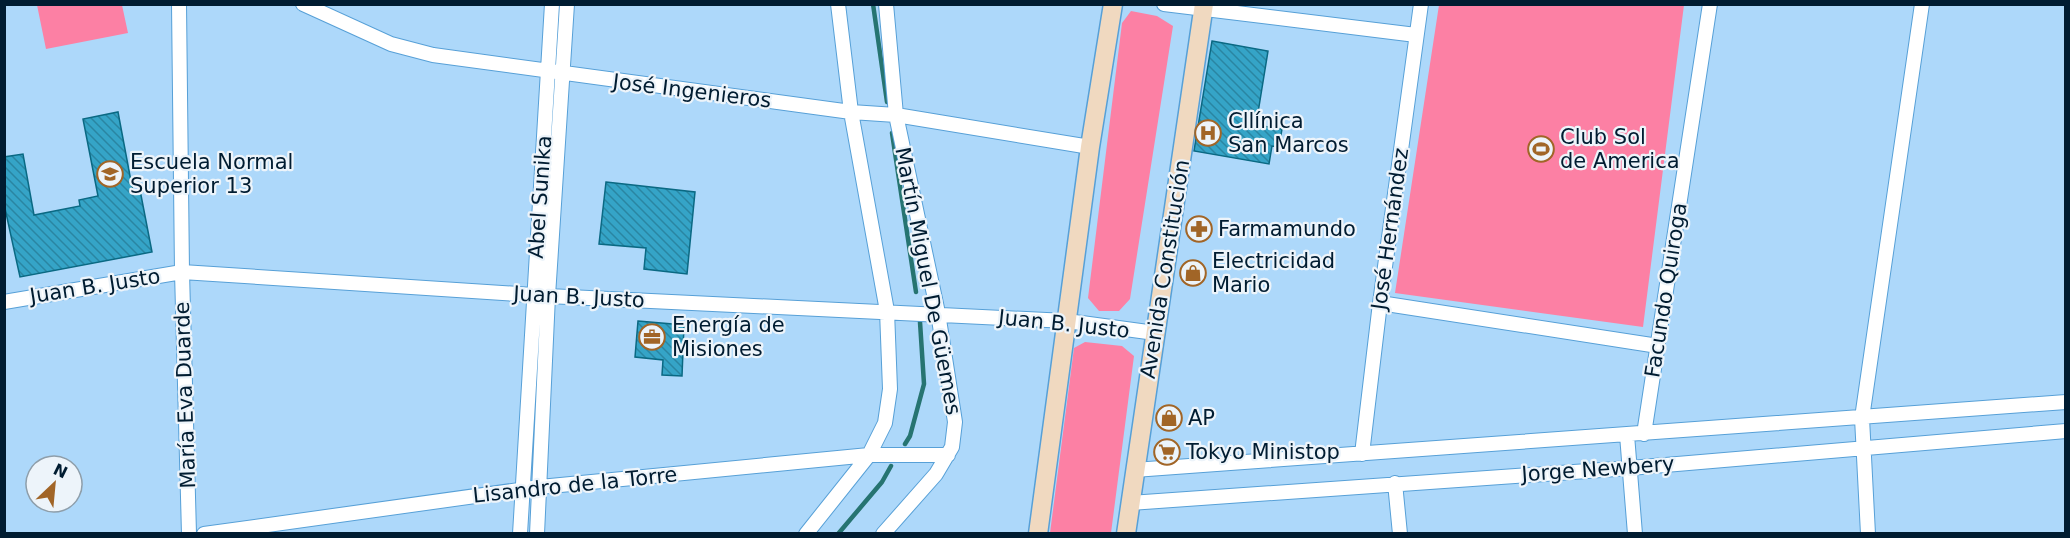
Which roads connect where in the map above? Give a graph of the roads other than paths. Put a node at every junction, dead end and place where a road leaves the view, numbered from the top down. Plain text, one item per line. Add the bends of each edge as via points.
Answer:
1 (179, 4) edge
2 (303, 4) edge
3 (552, 4) edge
4 (567, 4) edge
5 (838, 4) edge
6 (886, 4) edge
7 (1113, 4) edge
8 (1164, 4) edge
9 (1421, 4) edge
10 (1710, 4) edge
11 (1922, 4) edge
12 (1204, 7) edge
13 (1416, 35) junction
14 (548, 72) junction
15 (563, 74) junction
16 (851, 112) junction
17 (896, 115) junction
18 (1090, 147) junction
19 (182, 272) junction
20 (541, 296) junction
21 (4, 302) edge
22 (1380, 303) junction
23 (887, 311) junction
24 (938, 313) junction
25 (1067, 321) junction
26 (1155, 333) junction
27 (1658, 346) junction
28 (2066, 402) edge
29 (1862, 418) junction
30 (2066, 430) edge
31 (1644, 434) junction
32 (1627, 435) junction
33 (1863, 449) junction
34 (1362, 454) junction
35 (869, 455) junction
36 (948, 455) junction
37 (1630, 468) junction
38 (1134, 470) junction
39 (1395, 483) junction
40 (540, 487) junction
41 (522, 489) junction
42 (1130, 503) junction
43 (189, 534) edge
44 (204, 534) edge
45 (520, 534) edge
46 (537, 534) edge
47 (806, 534) edge
48 (883, 534) edge
49 (1038, 534) edge
50 (1126, 534) edge
51 (1400, 534) edge
52 (1635, 534) edge
53 (1869, 534) edge

1 - 19 street, María Eva Duarde
2 - 14 street, José Ingenieros via 391,44 433,55
3 - 14 street, Abel Sunika
4 - 15 street, Abel Sunika
5 - 16 street, Martín Miguel De Güemes
6 - 17 street, Martín Miguel De Güemes
7 - 18 main road
8 - 12 street
9 - 13 street, José Hernández
10 - 27 street, Facundo Quiroga
11 - 29 street
12 - 13 street
12 - 26 main road, Avenida Constitución
13 - 22 street, José Hernández
14 - 15 street, José Ingenieros
14 - 20 street, Abel Sunika
15 - 16 street, José Ingenieros
15 - 20 street, Abel Sunika
16 - 17 street, José Ingenieros
16 - 23 street, Martín Miguel De Güemes
17 - 18 street, José Ingenieros
17 - 24 street, Martín Miguel De Güemes
18 - 25 main road
19 - 20 street, Juan B. Justo
19 - 21 street, Juan B. Justo
19 - 43 street, María Eva Duarde
20 - 23 street, Juan B. Justo
20 - 40 street, Abel Sunika
20 - 41 street, Abel Sunika
22 - 27 street
22 - 34 street, José Hernández
23 - 24 street, Juan B. Justo
23 - 35 street, Martín Miguel De Güemes via 890,389 885,423
24 - 25 street, Juan B. Justo
24 - 36 street, Martín Miguel De Güemes via 954,422
25 - 26 street, Juan B. Justo
25 - 49 main road
26 - 38 main road, Avenida Constitución
27 - 31 street, Facundo Quiroga
28 - 29 street, Jorge Newbery
29 - 31 street, Jorge Newbery
29 - 33 street
30 - 33 street, Jorge Newbery
31 - 32 street, Jorge Newbery
32 - 34 street, Jorge Newbery
32 - 37 street
33 - 37 street, Jorge Newbery
33 - 53 street
34 - 38 street, Jorge Newbery
35 - 36 street, Lisandro de la Torre
35 - 40 street, Lisandro de la Torre
35 - 47 street, Martín Miguel De Güemes
36 - 48 street, Martín Miguel De Güemes
37 - 39 street, Jorge Newbery
37 - 52 street
38 - 42 main road, Avenida Constitución
39 - 42 street, Jorge Newbery
39 - 51 street
40 - 41 street, Lisandro de la Torre
40 - 46 street, Abel Sunika
41 - 44 street, Lisandro de la Torre
41 - 45 street, Abel Sunika
42 - 50 main road, Avenida Constitución

